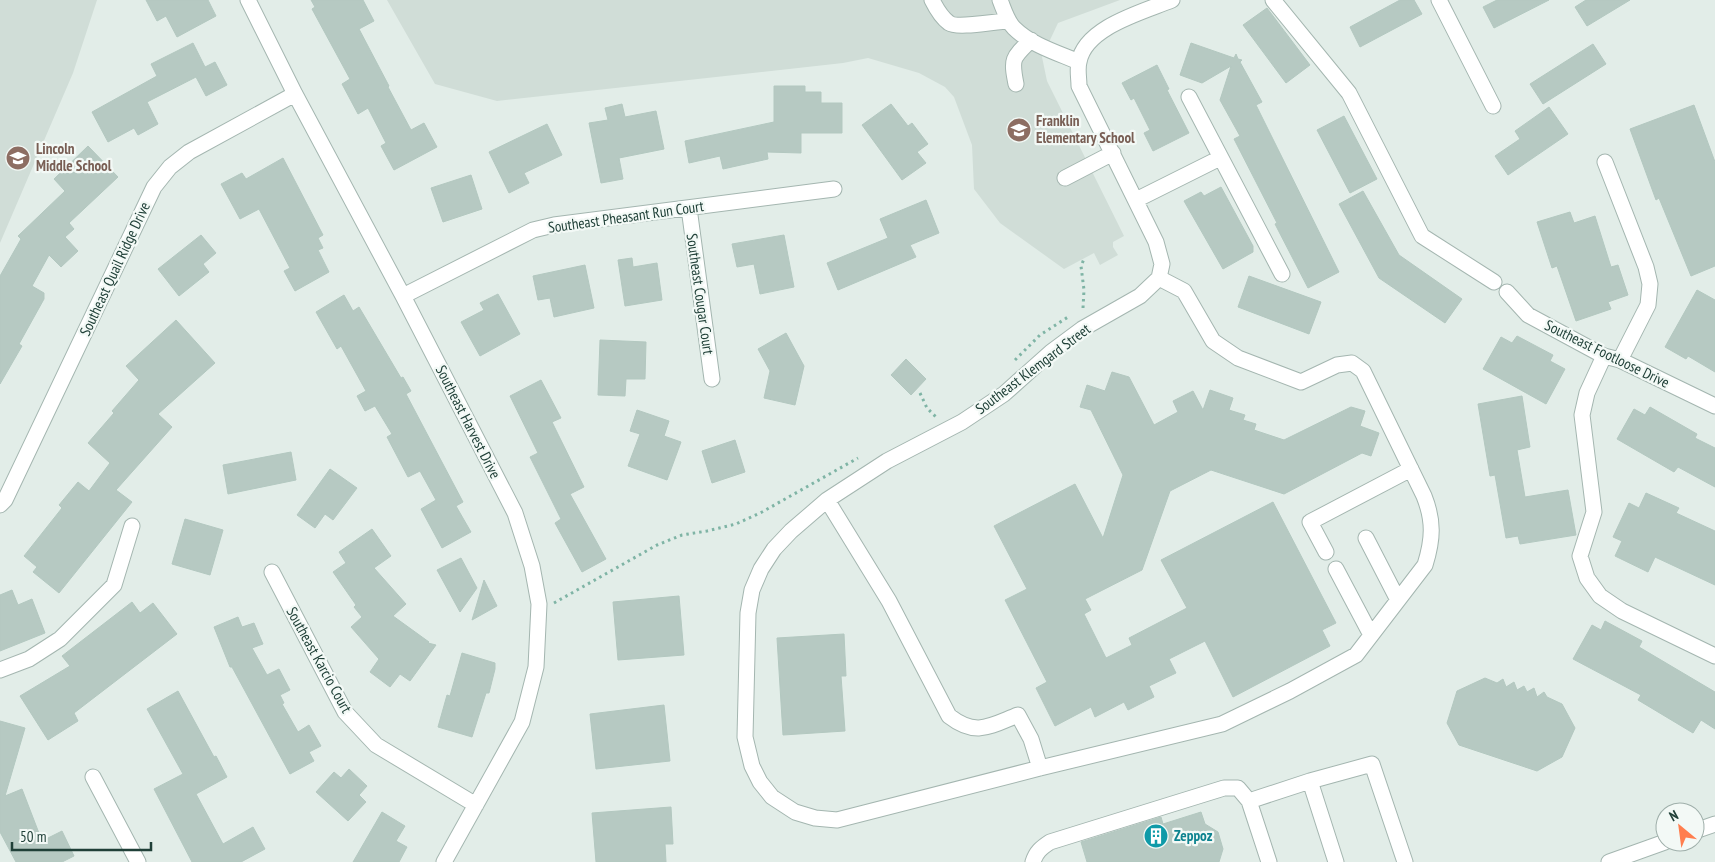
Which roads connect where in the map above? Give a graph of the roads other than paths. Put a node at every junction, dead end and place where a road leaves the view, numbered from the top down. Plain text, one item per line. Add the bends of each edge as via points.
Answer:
1 (248, 0) edge
2 (932, 0) edge
3 (1000, 0) edge
4 (1172, 0) edge
5 (1274, 0) edge
6 (1439, 0) edge
7 (1142, 6) edge
8 (1009, 21) junction
9 (1031, 40) junction
10 (1079, 62) junction
11 (1016, 84) dead end
12 (295, 94) junction
13 (1188, 97) dead end
14 (1493, 106) dead end
15 (1113, 153) junction
16 (1220, 158) junction
17 (1606, 162) dead end
18 (1065, 178) dead end
19 (834, 189) dead end
20 (1136, 200) junction
21 (689, 208) junction
22 (1282, 274) dead end
23 (1159, 278) junction
24 (1494, 282) dead end
25 (1507, 292) dead end
26 (403, 296) junction
27 (1604, 356) junction
28 (1620, 360) junction
29 (712, 379) dead end
30 (1715, 406) edge
31 (1411, 469) junction
32 (827, 500) junction
33 (0, 505) edge
34 (132, 526) dead end
35 (1366, 538) dead end
36 (1326, 552) dead end
37 (1336, 569) dead end
38 (272, 572) dead end
39 (1398, 600) junction
40 (1371, 635) junction
41 (1715, 656) edge
42 (0, 670) edge
43 (1040, 768) junction
44 (92, 777) dead end
45 (1310, 780) junction
46 (1249, 801) junction
47 (476, 805) junction
48 (1655, 846) edge
49 (138, 862) edge
50 (444, 862) edge
51 (1033, 862) edge
52 (1269, 862) edge
53 (1336, 862) edge
54 (1405, 862) edge
55 (1609, 862) edge

1 - 12 street, Southeast Harvest Drive
2 - 8 street via 950,24
3 - 8 street
4 - 7 street
5 - 24 street via 1348,93 1422,236
6 - 14 street
7 - 10 street via 1088,41
8 - 9 street
9 - 10 street
9 - 11 street via 1017,53 1012,63
10 - 15 street via 1079,86
12 - 26 street, Southeast Harvest Drive
12 - 33 street, Southeast Quail Ridge Drive via 189,152 170,167 154,187
13 - 16 street
15 - 18 street
15 - 20 street
16 - 20 street
16 - 22 street
17 - 28 street via 1650,284 1648,305
19 - 21 street, Southeast Pheasant Run Court
20 - 23 street via 1156,242 1162,264
21 - 26 street, Southeast Pheasant Run Court via 533,230
21 - 29 street, Southeast Cougar Court
23 - 31 street, Southeast Klemgard Street via 1184,291 1213,341 1238,358 1301,382 1337,365 1352,363 1362,371
23 - 32 street, Southeast Klemgard Street via 1140,296 1059,346 1004,394 948,430 887,461
25 - 27 street, Southeast Footloose Drive via 1528,315
26 - 47 street, Southeast Harvest Drive via 515,513 532,566 538,604 536,667 522,722
27 - 28 street, Southeast Footloose Drive
27 - 41 street via 1587,393 1582,415 1594,512 1580,556 1587,578 1600,596 1622,612
28 - 30 street, Southeast Footloose Drive
31 - 36 street via 1310,522
31 - 39 street, Southeast Klemgard Street via 1431,513 1432,533 1425,565
32 - 43 street via 889,601 949,716 961,725 975,728 1018,715 1031,739
32 - 43 street, Southeast Klemgard Street via 774,548 752,590 748,613 745,737 752,766 760,782 772,797 795,812 837,820
34 - 42 street via 114,585 60,639 29,659
35 - 39 street
37 - 40 street
38 - 47 street, Southeast Karcio Court via 345,712 376,745
39 - 40 street, Southeast Klemgard Street
40 - 43 street, Southeast Klemgard Street via 1356,655 1222,724
44 - 49 street
45 - 46 street
45 - 53 street
45 - 54 street via 1372,764
46 - 51 street via 1238,788 1224,788 1050,842 1040,848
46 - 52 street
47 - 50 street, Southeast Harvest Drive
48 - 55 street

